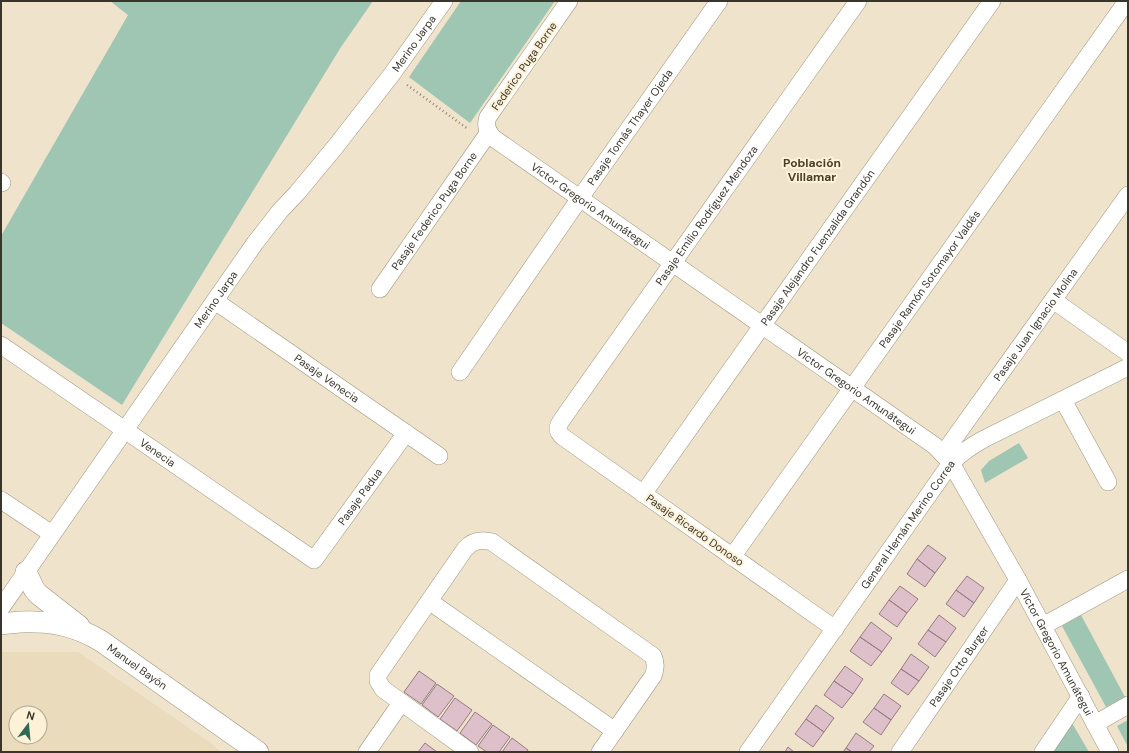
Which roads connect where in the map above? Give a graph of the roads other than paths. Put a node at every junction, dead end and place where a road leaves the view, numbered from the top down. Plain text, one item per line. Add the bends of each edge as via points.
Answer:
1 (444, 1) edge
2 (569, 1) edge
3 (719, 1) edge
4 (858, 1) edge
5 (992, 1) edge
6 (1128, 1) edge
7 (486, 136) junction
8 (1128, 195) edge
9 (580, 198) junction
10 (673, 263) junction
11 (380, 289) dead end
12 (1054, 300) junction
13 (215, 301) junction
14 (762, 325) junction
15 (1, 345) edge
16 (1128, 353) edge
17 (1128, 367) edge
18 (460, 372) dead end
19 (853, 388) junction
20 (1063, 400) junction
21 (125, 430) junction
22 (558, 430) joint
23 (406, 434) junction
24 (439, 456) dead end
25 (947, 459) junction
26 (1108, 482) dead end
27 (643, 494) junction
28 (1, 500) edge
29 (52, 534) junction
30 (732, 557) junction
31 (314, 560) joint
32 (26, 572) junction
33 (1128, 579) edge
34 (1018, 580) junction
35 (429, 601) junction
36 (1, 608) edge
37 (1, 624) edge
38 (1043, 626) junction
39 (835, 629) junction
40 (88, 634) junction
41 (1081, 696) junction
42 (402, 703) junction
43 (1128, 705) edge
44 (1095, 724) junction
45 (614, 731) junction
46 (258, 752) edge
47 (367, 752) edge
48 (470, 752) edge
49 (600, 752) edge
50 (748, 752) edge
51 (900, 752) edge
52 (1043, 752) edge
53 (1110, 752) edge

1 - 13 street, Merino Jarpa via 336,146 255,243
2 - 7 street, Federico Puga Borne via 488,117
3 - 9 street, Pasaje Tomás Thayer Ojeda
4 - 10 street, Pasaje Emilio Rodríguez Mendoza
5 - 14 street, Pasaje Alejandro Fuenzalida Grandón
6 - 19 street, Pasaje Ramón Sotomayor Valdés
7 - 9 street, Víctor Gregorio Amunátegui via 492,137
7 - 11 street, Pasaje Federico Puga Borne
8 - 12 street, Pasaje Juan Ignacio Molina
9 - 10 street, Víctor Gregorio Amunátegui
9 - 18 street, Pasaje Tomás Thayer Ojeda
10 - 14 street, Víctor Gregorio Amunátegui
10 - 22 street, Pasaje Emilio Rodríguez Mendoza via 558,425
12 - 16 street
12 - 25 street, Pasaje Juan Ignacio Molina
13 - 21 street, Merino Jarpa
13 - 23 street, Pasaje Venecia
14 - 19 street, Víctor Gregorio Amunátegui
14 - 27 street, Pasaje Alejandro Fuenzalida Grandón
15 - 21 street, Venecia
17 - 20 street, General Hernán Merino Correa
19 - 25 street, Víctor Gregorio Amunátegui via 926,439
19 - 30 street, Pasaje Ramón Sotomayor Valdés
20 - 25 street, General Hernán Merino Correa
20 - 26 street
21 - 29 street, Merino Jarpa
21 - 31 street, Venecia
22 - 27 street, Pasaje Ricardo Donoso via 563,437
23 - 24 street, Pasaje Venecia
23 - 31 street, Pasaje Padua
25 - 34 street, Víctor Gregorio Amunátegui
25 - 39 street, General Hernán Merino Correa
27 - 30 street, Pasaje Ricardo Donoso
28 - 29 street
29 - 32 street, Merino Jarpa
30 - 39 street, Pasaje Ricardo Donoso
32 - 36 street, Merino Jarpa
32 - 40 street via 38,594
33 - 38 street
34 - 38 street, Víctor Gregorio Amunátegui
34 - 51 street, Pasaje Otto Burger
35 - 42 street via 378,675 378,681 383,689
35 - 45 street
35 - 45 street via 470,543 477,540 492,542 653,656 656,670 653,676
37 - 40 street, Manuel Bayón via 48,623
38 - 41 street, Víctor Gregorio Amunátegui
39 - 50 street, General Hernán Merino Correa
40 - 46 street, Manuel Bayón
41 - 44 street, Víctor Gregorio Amunátegui
41 - 52 street
42 - 47 street
42 - 48 street
43 - 44 street
44 - 53 street, Víctor Gregorio Amunátegui
45 - 49 street

